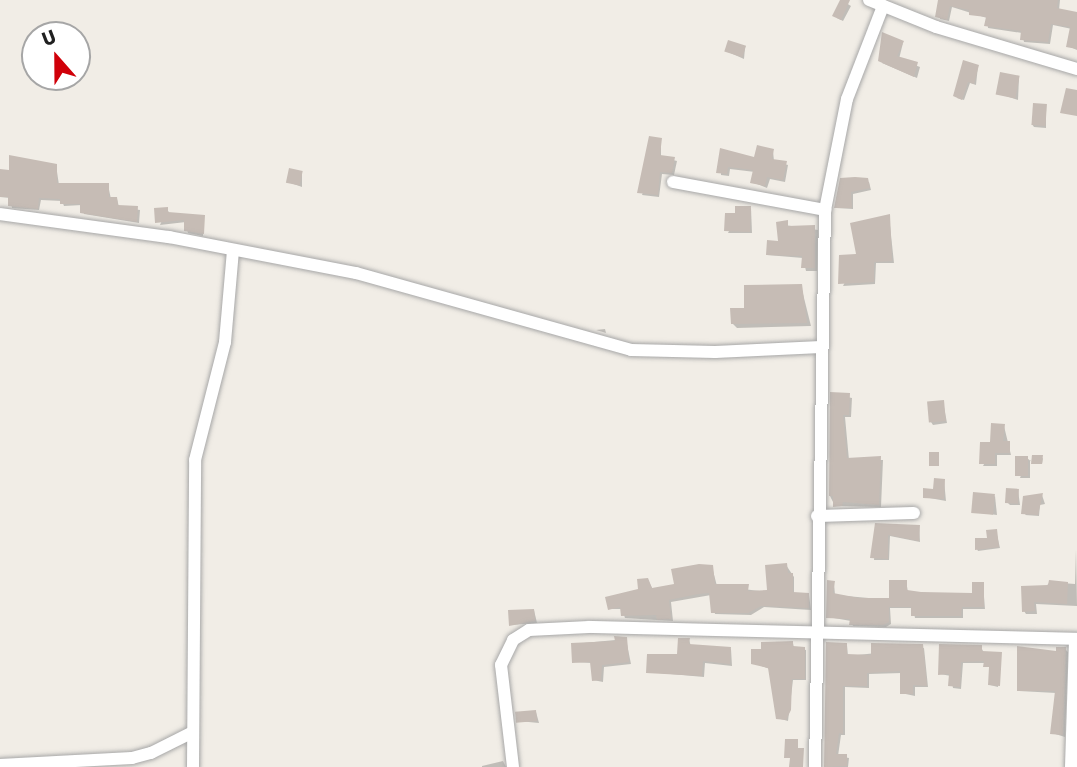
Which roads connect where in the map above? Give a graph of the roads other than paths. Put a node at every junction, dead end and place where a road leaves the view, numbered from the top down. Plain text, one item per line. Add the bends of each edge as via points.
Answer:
1 (869, 0) edge
2 (883, 6) junction
3 (1077, 69) edge
4 (673, 182) dead end
5 (825, 210) junction
6 (0, 214) edge
7 (233, 250) junction
8 (821, 347) junction
9 (914, 513) dead end
10 (817, 516) junction
11 (814, 633) junction
12 (1076, 639) edge
13 (191, 733) junction
14 (0, 765) edge
15 (193, 767) edge
16 (513, 767) edge
17 (815, 767) edge
18 (1071, 767) edge

1 - 2 street
2 - 3 street
2 - 5 street via 847,99
4 - 5 street
5 - 8 street
6 - 7 street via 113,227
7 - 8 street via 370,277 631,350
7 - 13 street via 225,342 195,460
8 - 10 street
9 - 10 street
10 - 11 street
11 - 12 street
11 - 16 street via 529,630 513,640 501,665
11 - 17 street
12 - 18 street
13 - 14 street via 151,754 132,758
13 - 15 street

